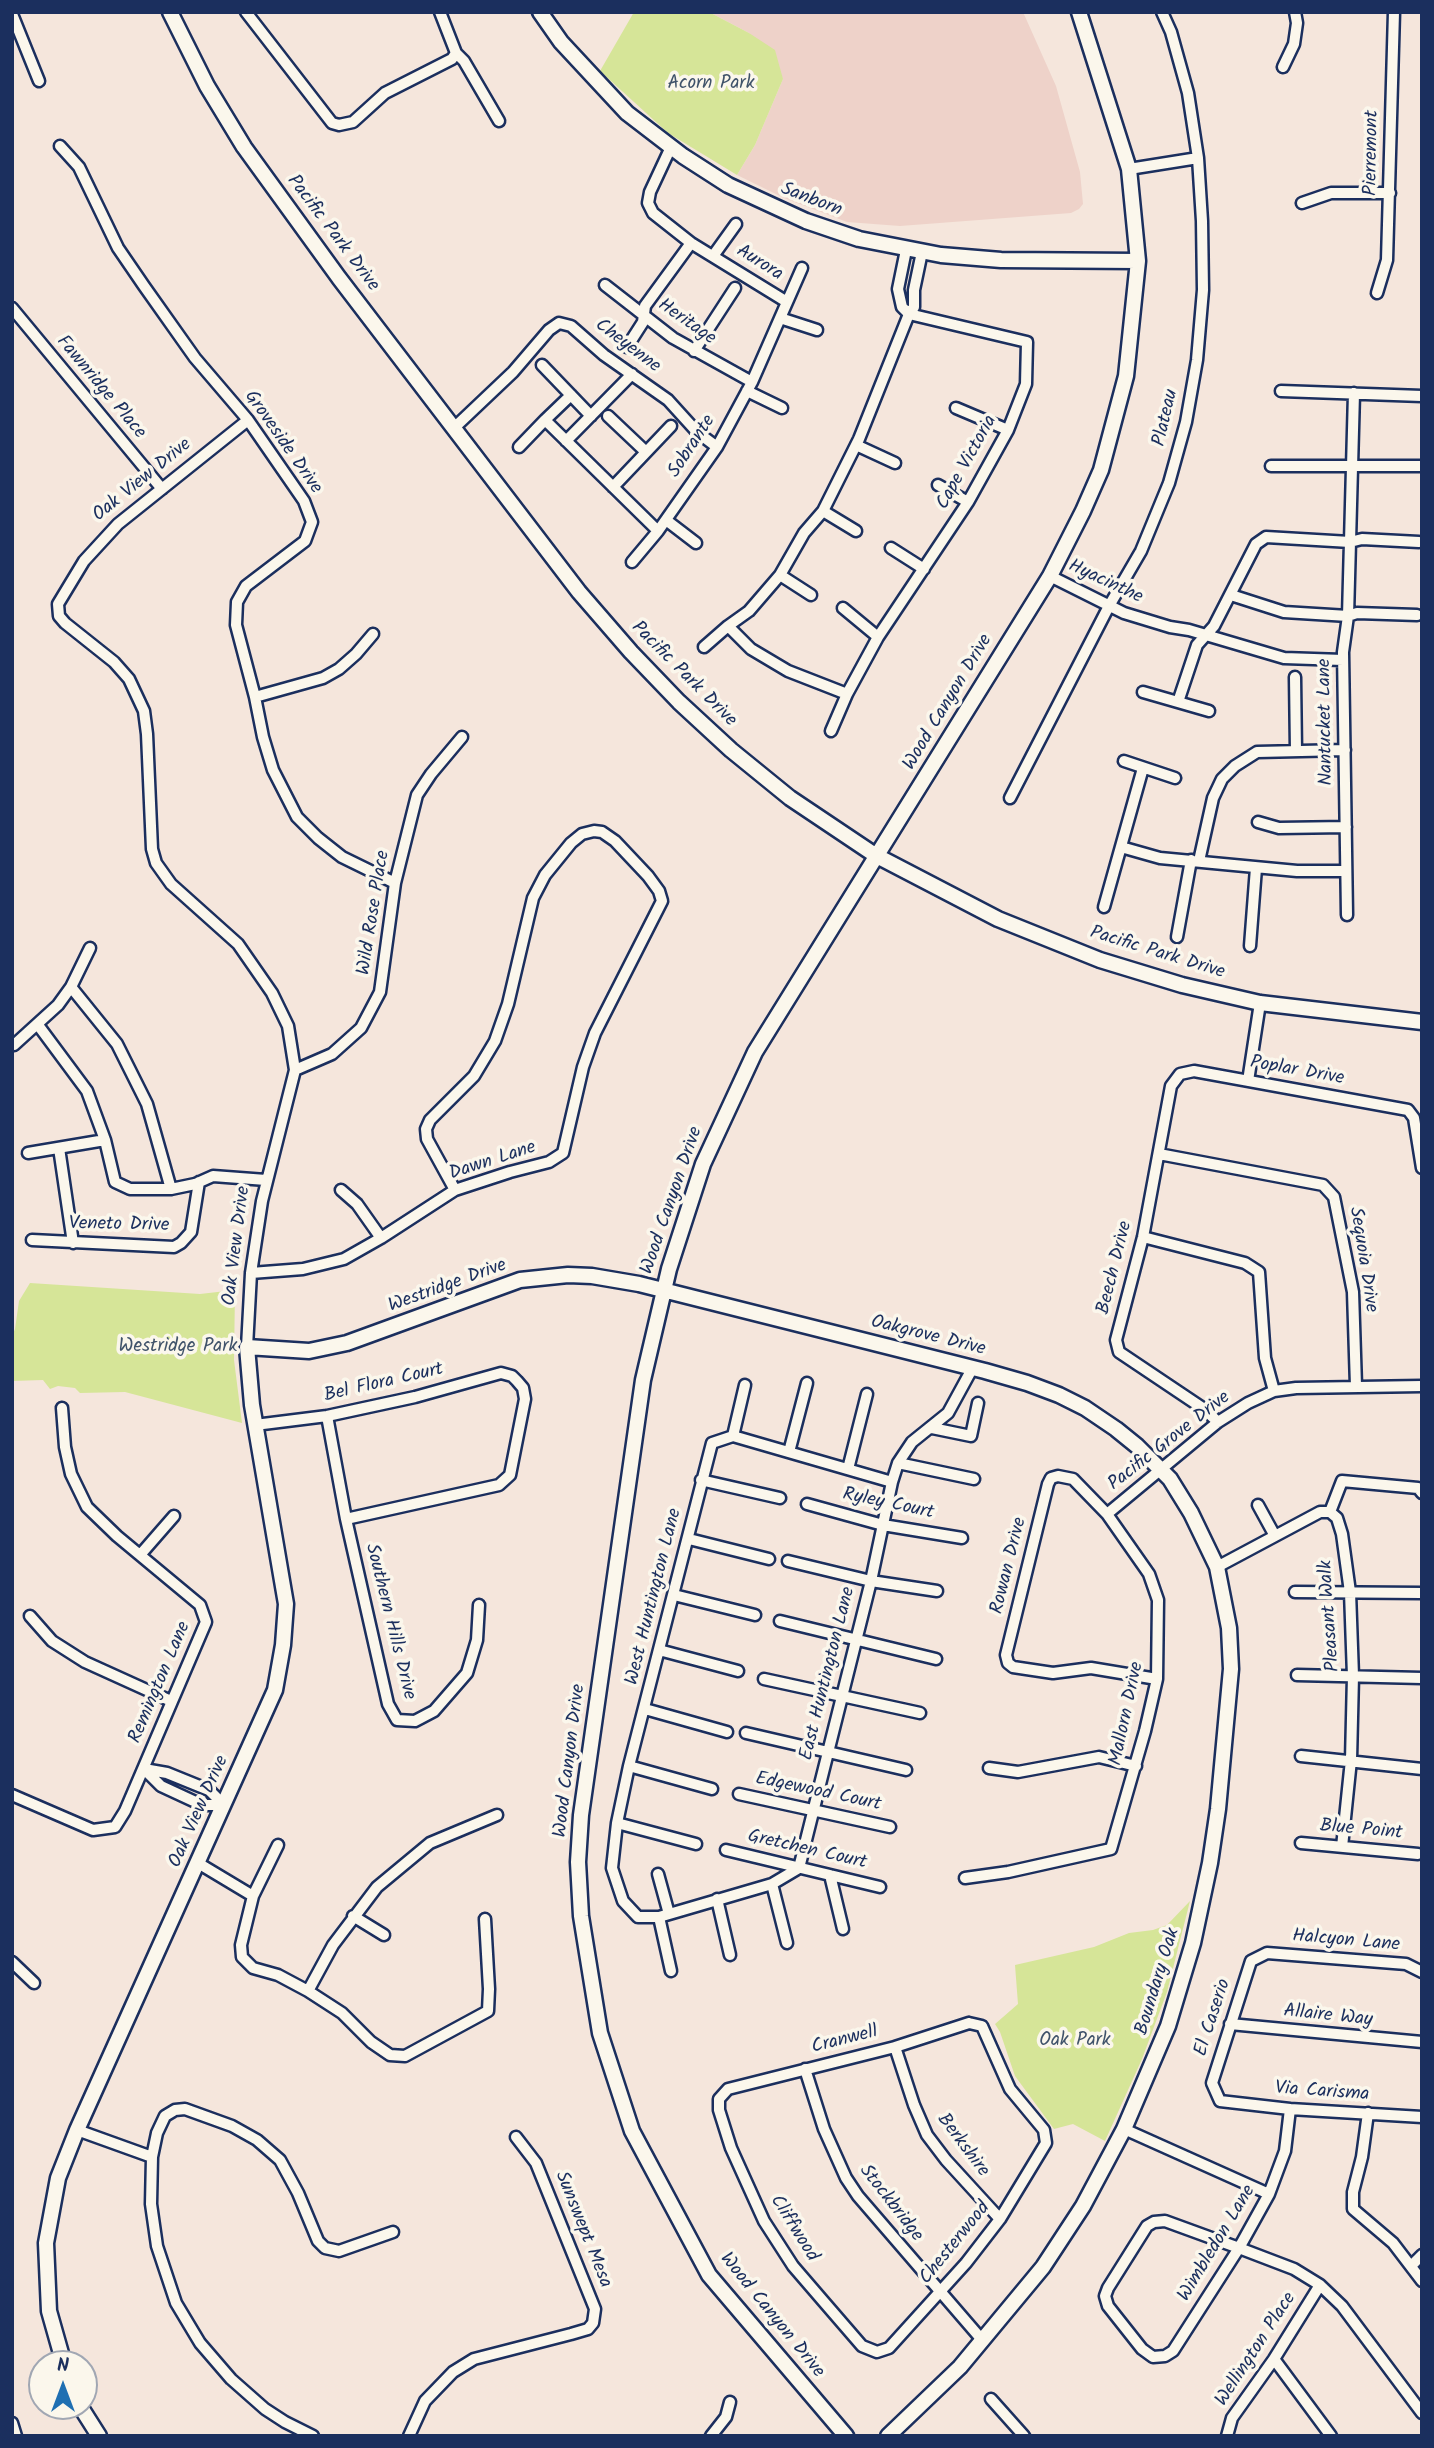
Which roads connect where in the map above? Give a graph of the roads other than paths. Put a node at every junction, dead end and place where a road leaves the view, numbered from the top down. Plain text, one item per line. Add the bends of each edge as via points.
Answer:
1 (170, 12) edge
2 (246, 12) edge
3 (440, 12) edge
4 (540, 12) edge
5 (1079, 12) edge
6 (1162, 12) edge
7 (1295, 12) edge
8 (1394, 12) edge
9 (12, 14) edge
10 (456, 52) junction
11 (1283, 67) dead end
12 (39, 81) dead end
13 (499, 121) dead end
14 (60, 146) dead end
15 (671, 147) junction
16 (1198, 158) junction
17 (1129, 169) junction
18 (1390, 193) junction
19 (1302, 203) dead end
20 (736, 224) dead end
21 (691, 243) junction
22 (906, 250) junction
23 (922, 252) junction
24 (713, 256) junction
25 (1138, 261) junction
26 (802, 268) dead end
27 (605, 285) dead end
28 (735, 288) dead end
29 (1377, 293) dead end
30 (787, 302) junction
31 (12, 308) edge
32 (909, 314) junction
33 (643, 315) junction
34 (780, 318) junction
35 (817, 330) dead end
36 (626, 347) dead end
37 (694, 351) junction
38 (542, 365) dead end
39 (632, 374) junction
40 (749, 387) junction
41 (1281, 391) dead end
42 (1354, 393) junction
43 (571, 395) junction
44 (1422, 396) edge
45 (782, 408) dead end
46 (956, 408) dead end
47 (591, 415) junction
48 (608, 415) dead end
49 (545, 420) junction
50 (248, 421) junction
51 (671, 426) dead end
52 (455, 427) junction
53 (1008, 430) junction
54 (566, 442) junction
55 (856, 445) junction
56 (519, 447) dead end
57 (717, 447) junction
58 (646, 452) junction
59 (895, 463) dead end
60 (1271, 466) dead end
61 (1351, 466) junction
62 (1422, 466) edge
63 (937, 485) dead end
64 (613, 486) junction
65 (162, 489) junction
66 (968, 502) junction
67 (823, 511) junction
68 (666, 520) junction
69 (658, 531) junction
70 (856, 531) dead end
71 (1350, 542) junction
72 (1419, 542) dead end
73 (696, 543) dead end
74 (891, 548) dead end
75 (632, 562) dead end
76 (924, 569) junction
77 (780, 575) junction
78 (1050, 576) junction
79 (811, 595) dead end
80 (1231, 595) junction
81 (1109, 606) junction
82 (843, 608) dead end
83 (1417, 615) dead end
84 (1349, 616) junction
85 (728, 626) junction
86 (373, 634) dead end
87 (1206, 635) junction
88 (878, 637) junction
89 (704, 647) dead end
90 (1343, 660) junction
91 (1295, 677) dead end
92 (1143, 692) dead end
93 (847, 694) junction
94 (256, 697) junction
95 (1178, 702) junction
96 (1209, 711) dead end
97 (831, 732) dead end
98 (462, 737) dead end
99 (1345, 750) junction
100 (1296, 751) junction
101 (1124, 761) dead end
102 (1143, 768) junction
103 (1175, 778) dead end
104 (1010, 798) dead end
105 (1258, 821) dead end
106 (1346, 827) junction
107 (1121, 847) junction
108 (875, 855) junction
109 (1195, 860) junction
110 (1256, 868) junction
111 (1346, 871) junction
112 (395, 883) junction
113 (1104, 907) dead end
114 (1347, 915) dead end
115 (1177, 937) dead end
116 (1250, 946) dead end
117 (90, 948) dead end
118 (71, 987) junction
119 (1260, 1003) junction
120 (1422, 1022) edge
121 (38, 1026) junction
122 (14, 1045) dead end
123 (295, 1070) junction
124 (1180, 1074) joint
125 (1248, 1081) junction
126 (105, 1140) junction
127 (59, 1148) junction
128 (28, 1153) dead end
129 (1159, 1154) junction
130 (1422, 1168) edge
131 (266, 1181) junction
132 (199, 1182) junction
133 (170, 1189) junction
134 (341, 1190) dead end
135 (455, 1190) junction
136 (1143, 1237) junction
137 (382, 1238) junction
138 (32, 1240) dead end
139 (73, 1243) junction
140 (251, 1273) junction
141 (663, 1290) junction
142 (247, 1348) junction
143 (972, 1368) junction
144 (807, 1382) dead end
145 (745, 1385) dead end
146 (1356, 1386) junction
147 (1422, 1386) edge
148 (1274, 1391) junction
149 (867, 1394) dead end
150 (978, 1403) dead end
151 (62, 1408) dead end
152 (327, 1416) junction
153 (1218, 1422) junction
154 (256, 1425) junction
155 (932, 1428) junction
156 (733, 1436) junction
157 (789, 1452) junction
158 (898, 1463) junction
159 (848, 1469) junction
160 (1161, 1470) junction
161 (1058, 1476) joint
162 (974, 1479) dead end
163 (701, 1480) junction
164 (892, 1482) junction
165 (1422, 1493) edge
166 (780, 1498) dead end
167 (807, 1504) dead end
168 (1258, 1505) dead end
169 (1330, 1512) junction
170 (1107, 1514) junction
171 (174, 1516) dead end
172 (346, 1519) junction
173 (883, 1525) junction
174 (1275, 1536) junction
175 (962, 1538) dead end
176 (688, 1539) junction
177 (140, 1555) junction
178 (769, 1559) dead end
179 (788, 1561) dead end
180 (1217, 1567) junction
181 (871, 1581) junction
182 (937, 1591) dead end
183 (1295, 1592) dead end
184 (1350, 1592) junction
185 (1422, 1593) edge
186 (674, 1595) junction
187 (479, 1605) dead end
188 (755, 1615) dead end
189 (30, 1616) dead end
190 (779, 1620) dead end
191 (856, 1640) junction
192 (659, 1650) junction
193 (936, 1659) dead end
194 (738, 1671) dead end
195 (1297, 1675) dead end
196 (1353, 1676) junction
197 (1422, 1678) edge
198 (764, 1679) dead end
199 (1157, 1679) junction
200 (843, 1696) junction
201 (172, 1701) junction
202 (645, 1709) junction
203 (920, 1713) dead end
204 (727, 1732) dead end
205 (746, 1733) dead end
206 (827, 1752) junction
207 (1301, 1756) dead end
208 (1351, 1760) junction
209 (629, 1766) junction
210 (1136, 1766) junction
211 (989, 1768) dead end
212 (144, 1769) junction
213 (1422, 1769) edge
214 (906, 1770) dead end
215 (180, 1778) junction
216 (712, 1788) dead end
217 (174, 1792) junction
218 (739, 1794) dead end
219 (12, 1795) edge
220 (224, 1805) junction
221 (812, 1810) junction
222 (498, 1815) dead end
223 (617, 1823) junction
224 (890, 1827) dead end
225 (1301, 1843) dead end
226 (696, 1844) dead end
227 (278, 1845) dead end
228 (1342, 1847) junction
229 (726, 1850) dead end
230 (1418, 1854) dead end
231 (198, 1863) junction
232 (799, 1868) junction
233 (658, 1874) dead end
234 (831, 1875) junction
235 (965, 1878) dead end
236 (772, 1884) junction
237 (880, 1887) dead end
238 (253, 1896) junction
239 (717, 1899) junction
240 (353, 1916) junction
241 (664, 1916) junction
242 (485, 1919) dead end
243 (843, 1929) dead end
244 (384, 1935) dead end
245 (787, 1943) dead end
246 (1266, 1953) joint
247 (730, 1955) dead end
248 (12, 1962) edge
249 (671, 1971) dead end
250 (1422, 1972) edge
251 (34, 1983) dead end
252 (309, 1991) junction
253 (1230, 2024) junction
254 (1422, 2042) edge
255 (895, 2047) junction
256 (805, 2069) junction
257 (719, 2099) joint
258 (1220, 2101) joint
259 (1290, 2109) junction
260 (1368, 2113) junction
261 (1422, 2117) edge
262 (1124, 2129) junction
263 (77, 2130) junction
264 (516, 2137) dead end
265 (1046, 2143) joint
266 (152, 2157) junction
267 (1269, 2194) junction
268 (1000, 2219) junction
269 (393, 2232) dead end
270 (1239, 2248) junction
271 (1422, 2255) edge
272 (1411, 2266) junction
273 (1422, 2281) edge
274 (1320, 2285) junction
275 (940, 2293) junction
276 (983, 2341) junction
277 (60, 2350) edge
278 (877, 2352) joint
279 (1274, 2358) junction
280 (991, 2399) dead end
281 (730, 2402) dead end
282 (1422, 2413) edge
283 (89, 2420) edge
284 (12, 2423) edge
285 (16, 2436) edge
286 (99, 2436) edge
287 (313, 2436) edge
288 (409, 2436) edge
289 (711, 2436) edge
290 (846, 2436) edge
291 (888, 2436) edge
292 (1024, 2436) edge
293 (1227, 2436) edge
294 (1331, 2436) edge

1 - 52 street, Pacific Park Drive via 244,147
2 - 10 street via 332,123 339,125 353,122 385,93 440,67
3 - 10 street
4 - 15 street, Sanborn via 561,42 627,113
5 - 17 street, Wood Canyon Drive
6 - 16 street, Plateau via 1188,93
7 - 11 street via 1294,44
8 - 18 street, Pierremont
9 - 12 street
10 - 13 street
14 - 50 street, Groveside Drive via 79,167 118,248 195,358
15 - 21 street, Aurora via 648,203 653,213
15 - 22 street, Sanborn via 728,185 769,205 829,229
16 - 17 street
16 - 81 street, Plateau via 1203,290 1186,422 1158,514
17 - 25 street, Wood Canyon Drive
18 - 19 street via 1331,193
18 - 29 street, Pierremont via 1387,260
20 - 24 street, Aurora
21 - 24 street, Aurora
21 - 33 street
22 - 23 street, Sanborn
22 - 32 street via 898,289 902,307
23 - 25 street, Sanborn via 1001,260
23 - 32 street
24 - 30 street, Aurora
25 - 78 street, Wood Canyon Drive via 1126,376 1101,470
26 - 30 street, Sobrante
27 - 33 street, Heritage
28 - 37 street
30 - 34 street, Sobrante
31 - 65 street, Fawnridge Place
32 - 53 street, Cape Victoria via 1027,342 1026,384
32 - 55 street
33 - 36 street
33 - 37 street, Heritage
34 - 35 street
34 - 40 street, Sobrante
37 - 40 street, Heritage
38 - 43 street
39 - 47 street
39 - 52 street, Cheyenne via 571,326 559,323
39 - 57 street, Cheyenne via 668,400
40 - 45 street
40 - 57 street, Sobrante
41 - 42 street
42 - 44 street
42 - 61 street, Nantucket Lane
43 - 47 street
43 - 49 street
46 - 53 street
47 - 54 street
48 - 58 street
49 - 54 street
49 - 56 street
50 - 65 street, Oak View Drive
50 - 94 street, Groveside Drive via 304,501 312,522 305,541 246,586 237,602 236,625
51 - 58 street
52 - 108 street, Pacific Park Drive via 579,592 657,680 790,798
53 - 66 street, Cape Victoria
54 - 64 street
55 - 59 street
55 - 67 street
57 - 68 street, Sobrante
58 - 64 street
60 - 61 street
61 - 62 street
61 - 71 street, Nantucket Lane
63 - 66 street
64 - 69 street
65 - 123 street, Oak View Drive via 118,523 84,561 58,604 59,615 114,662 134,687 144,710 147,734 156,863 171,884 238,944 254,966 288,1026
66 - 76 street, Cape Victoria
67 - 70 street
67 - 77 street via 804,533
68 - 69 street, Sobrante
68 - 73 street
69 - 75 street, Sobrante
71 - 72 street
71 - 80 street via 1266,537 1256,544
71 - 84 street, Nantucket Lane
74 - 76 street
76 - 88 street, Cape Victoria
77 - 79 street
77 - 85 street via 749,611
78 - 81 street, Hyacinthe
78 - 108 street, Wood Canyon Drive
80 - 84 street via 1284,612
80 - 87 street
81 - 87 street, Hyacinthe
81 - 104 street, Plateau
82 - 88 street
83 - 84 street
84 - 90 street, Nantucket Lane
85 - 89 street
85 - 93 street via 751,649 788,671
86 - 94 street via 340,669
87 - 90 street, Hyacinthe via 1284,658
87 - 95 street via 1197,645
88 - 93 street, Cape Victoria
90 - 99 street, Nantucket Lane
91 - 100 street
92 - 95 street
93 - 97 street, Cape Victoria
94 - 112 street, Groveside Drive via 273,770 297,817 342,857
95 - 96 street
98 - 112 street, Wild Rose Place via 417,795
99 - 100 street
99 - 106 street, Nantucket Lane
100 - 109 street via 1257,752 1222,779
101 - 102 street
102 - 103 street
102 - 107 street
105 - 106 street via 1279,828
106 - 111 street, Nantucket Lane
107 - 109 street via 1160,858
107 - 113 street
108 - 119 street, Pacific Park Drive via 998,919 1101,960
108 - 141 street, Wood Canyon Drive via 750,1062 703,1164
109 - 110 street
109 - 115 street
110 - 111 street
110 - 116 street
111 - 114 street, Nantucket Lane
112 - 123 street, Wild Rose Place via 380,992 361,1028 332,1054
117 - 118 street
118 - 121 street
118 - 133 street via 117,1044 148,1104
119 - 120 street, Pacific Park Drive
119 - 125 street
121 - 122 street
121 - 126 street via 87,1091
123 - 131 street, Oak View Drive
124 - 125 street, Poplar Drive via 1194,1071
124 - 129 street, Beech Drive via 1171,1086
125 - 130 street, Poplar Drive via 1408,1110 1414,1118
126 - 127 street
126 - 133 street via 115,1182 130,1189
127 - 128 street
127 - 139 street
129 - 136 street, Beech Drive
129 - 146 street, Sequoia Drive via 1323,1185 1334,1197 1353,1292
131 - 132 street via 213,1176
131 - 140 street, Oak View Drive
132 - 133 street
132 - 139 street, Veneto Drive via 191,1232 173,1247
134 - 137 street
135 - 135 street, Dawn Lane via 549,1162 563,1153 595,1033 662,901 659,891 602,832 582,834 545,875 533,898 495,1041 474,1076 426,1129
135 - 137 street, Dawn Lane
136 - 148 street via 1245,1262 1259,1272 1265,1358
136 - 153 street, Beech Drive via 1116,1340 1119,1352
137 - 140 street, Dawn Lane via 325,1265
138 - 139 street, Veneto Drive
140 - 142 street, Oak View Drive
141 - 142 street, Westridge Drive via 592,1276 520,1280 347,1343 309,1351
141 - 143 street, Oakgrove Drive
141 - 290 street, Wood Canyon Drive via 643,1380 581,1815 581,1916 600,2033 632,2131 709,2275
142 - 154 street, Oak View Drive
143 - 155 street, East Huntington Lane via 948,1413
143 - 160 street, Oakgrove Drive via 1027,1383 1085,1408
144 - 157 street
145 - 156 street
146 - 147 street, Pacific Grove Drive
146 - 148 street, Pacific Grove Drive
148 - 153 street, Pacific Grove Drive
149 - 159 street
150 - 155 street via 971,1436
151 - 177 street, Remington Lane via 71,1474 87,1507
152 - 154 street, Bel Flora Court
152 - 172 street, Southern Hills Drive
152 - 172 street, Bel Flora Court via 501,1373 512,1376 523,1388 525,1399 510,1475 499,1485
153 - 160 street, Pacific Grove Drive
154 - 220 street, Oak View Drive via 286,1604 283,1645 275,1690
155 - 158 street, East Huntington Lane via 912,1442
156 - 157 street
156 - 163 street, West Huntington Lane via 712,1443
157 - 159 street
158 - 162 street
158 - 164 street, East Huntington Lane
159 - 164 street
160 - 170 street, Pacific Grove Drive
160 - 180 street, Boundary Oak via 1191,1513
161 - 170 street, Mallorn Drive via 1073,1479
161 - 199 street, Rowan Drive via 1048,1484 1006,1655 1008,1663 1053,1673 1091,1668
163 - 166 street
163 - 176 street, West Huntington Lane
164 - 173 street, East Huntington Lane
165 - 169 street via 1418,1488 1342,1481
167 - 173 street, Ryley Court
168 - 174 street
169 - 174 street via 1320,1512
169 - 184 street, Pleasant Walk via 1342,1534
170 - 199 street, Mallorn Drive via 1149,1574 1158,1600
171 - 177 street
172 - 187 street, Southern Hills Drive via 388,1704 397,1720 415,1721 434,1711 467,1673 477,1640
173 - 175 street, Ryley Court
173 - 181 street, East Huntington Lane
174 - 180 street
176 - 178 street
176 - 186 street, West Huntington Lane
177 - 201 street, Remington Lane via 200,1605 206,1622
179 - 181 street
180 - 262 street, Boundary Oak via 1229,1628 1231,1669 1210,1863 1194,1943 1168,2026
181 - 182 street
181 - 191 street, East Huntington Lane
183 - 184 street
184 - 185 street
184 - 196 street, Pleasant Walk
186 - 188 street
186 - 192 street, West Huntington Lane
189 - 201 street via 52,1641 85,1662
190 - 191 street
191 - 193 street
191 - 200 street, East Huntington Lane
192 - 194 street
192 - 202 street, West Huntington Lane
195 - 196 street
196 - 197 street
196 - 208 street, Pleasant Walk
198 - 200 street
199 - 210 street, Mallorn Drive
200 - 203 street
200 - 206 street, East Huntington Lane
201 - 212 street, Remington Lane
202 - 204 street
202 - 209 street, West Huntington Lane
205 - 206 street
206 - 214 street
206 - 221 street, East Huntington Lane
207 - 208 street
208 - 213 street
208 - 228 street, Pleasant Walk
209 - 216 street
209 - 223 street, West Huntington Lane
210 - 211 street via 1099,1757 1017,1772
210 - 235 street, Mallorn Drive via 1111,1849
212 - 215 street
212 - 217 street
212 - 219 street, Remington Lane via 115,1827 93,1830
215 - 217 street
215 - 220 street via 209,1790
217 - 220 street via 202,1805
218 - 221 street, Edgewood Court
220 - 231 street, Oak View Drive
221 - 224 street, Edgewood Court
221 - 232 street, East Huntington Lane
222 - 240 street via 430,1843 377,1887
223 - 226 street
223 - 241 street, West Huntington Lane via 612,1868 623,1901 638,1917
225 - 228 street, Blue Point
227 - 238 street
228 - 230 street, Blue Point
229 - 232 street, Gretchen Court
231 - 238 street
231 - 263 street, Oak View Drive
232 - 234 street, Gretchen Court
232 - 236 street
233 - 241 street
234 - 237 street, Gretchen Court
234 - 243 street
236 - 239 street
236 - 245 street
238 - 252 street via 242,1957 253,1968
239 - 241 street
239 - 247 street
240 - 244 street
240 - 252 street
241 - 249 street
242 - 252 street via 488,2011 405,2056 390,2055
246 - 250 street, Halcyon Lane via 1406,1964
246 - 253 street, El Caserio via 1251,1961
248 - 251 street
253 - 254 street, Allaire Way
253 - 258 street, El Caserio via 1212,2082
255 - 256 street, Cranwell
255 - 265 street, Cranwell via 969,2023 982,2025 1010,2089 1044,2130
255 - 268 street, Berkshire via 927,2136
256 - 257 street, Cranwell via 728,2089
256 - 275 street, Stockbridge via 846,2178
257 - 278 street, Cliffwood via 731,2148 764,2221 793,2266 831,2311 862,2346
258 - 259 street, Via Carisma
259 - 260 street, Via Carisma
259 - 267 street, Wimbledon Lane via 1285,2151
260 - 261 street, Via Carisma
260 - 272 street via 1353,2209
262 - 267 street
262 - 276 street, Boundary Oak via 1083,2206
263 - 266 street
263 - 277 street, Oak View Drive via 58,2178 46,2244 49,2311
264 - 288 street, Sunswept Mesa via 536,2163 594,2309 593,2323 579,2332 474,2359 453,2372 425,2401
265 - 268 street, Chesterwood
266 - 269 street via 166,2116 185,2109 232,2126 279,2160 325,2248 338,2250
266 - 287 street via 151,2204 157,2246 186,2322 215,2363 247,2394
267 - 270 street, Wimbledon Lane
268 - 275 street, Chesterwood
270 - 270 street, Wimbledon Lane via 1173,2351 1165,2356 1153,2357 1142,2349 1108,2306 1108,2288 1154,2222 1165,2221
270 - 274 street via 1294,2269
271 - 272 street
272 - 273 street
274 - 279 street, Wellington Place
274 - 282 street via 1342,2306
275 - 276 street, Stockbridge
275 - 278 street, Chesterwood via 889,2348
276 - 291 street, Boundary Oak
279 - 293 street, Wellington Place via 1232,2418
279 - 294 street
280 - 292 street
281 - 289 street via 726,2417
283 - 286 street
284 - 285 street

